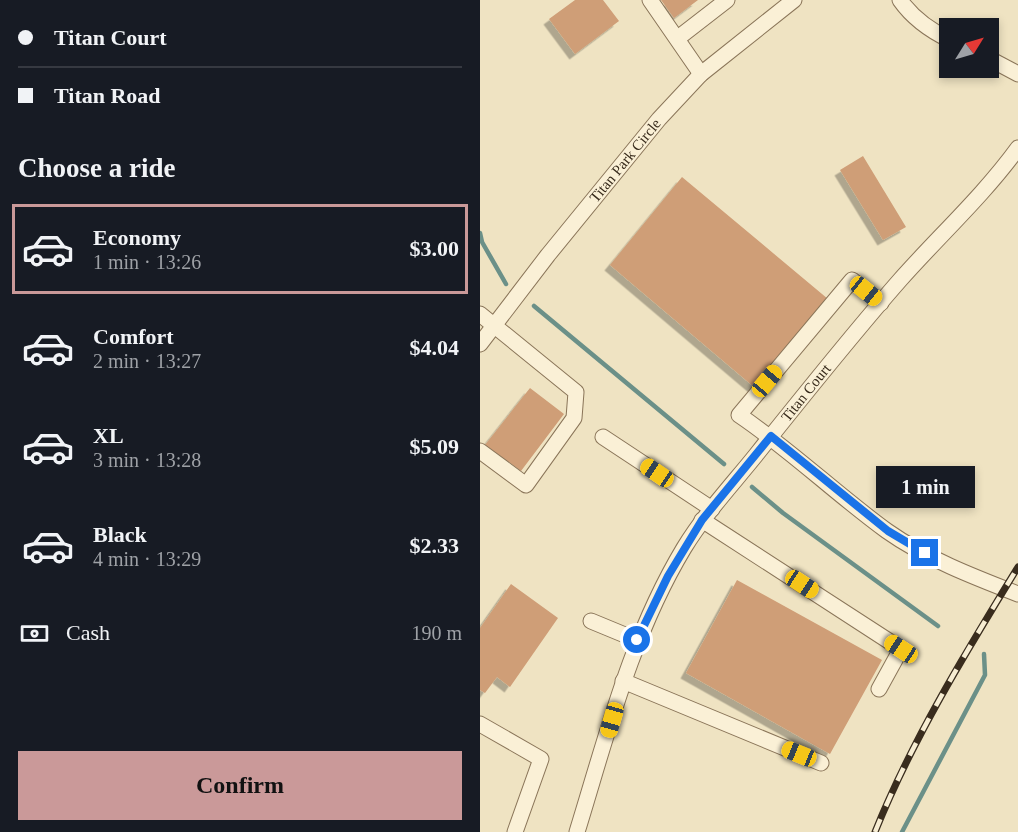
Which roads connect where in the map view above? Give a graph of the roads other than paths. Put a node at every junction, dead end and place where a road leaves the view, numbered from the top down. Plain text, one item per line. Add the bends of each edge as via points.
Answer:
1 (650, 0) edge
2 (727, 0) edge
3 (794, 0) edge
4 (900, 0) edge
5 (939, 34) edge
6 (678, 38) junction
7 (999, 64) edge
8 (701, 74) junction
9 (1018, 74) edge
10 (1018, 148) edge
11 (881, 303) junction
12 (480, 314) edge
13 (494, 326) junction
14 (480, 344) edge
15 (771, 436) junction
16 (603, 437) dead end
17 (480, 451) edge
18 (707, 515) junction
19 (1018, 594) edge
20 (591, 621) dead end
21 (637, 640) junction
22 (623, 681) junction
23 (879, 689) dead end
24 (480, 723) edge
25 (821, 763) dead end
26 (515, 832) edge
27 (577, 832) edge

1 - 6 street
2 - 6 street
3 - 8 street, Titan Park Circle
4 - 5 street
6 - 8 street
7 - 9 street
8 - 13 street, Titan Park Circle via 637,146
10 - 11 street, Titan Court via 994,181
11 - 15 street, Titan Court
11 - 15 street via 852,280 739,415
12 - 13 street
13 - 14 street, Titan Park Circle
13 - 17 street via 576,392 574,418 526,485
15 - 18 street, Titan Court
15 - 19 street via 888,531 938,559
16 - 18 street
18 - 21 street, Titan Court via 668,576
18 - 23 street via 901,649
20 - 21 street
21 - 22 street, Titan Court
22 - 25 street
22 - 27 street, Titan Court
24 - 26 street via 541,759

